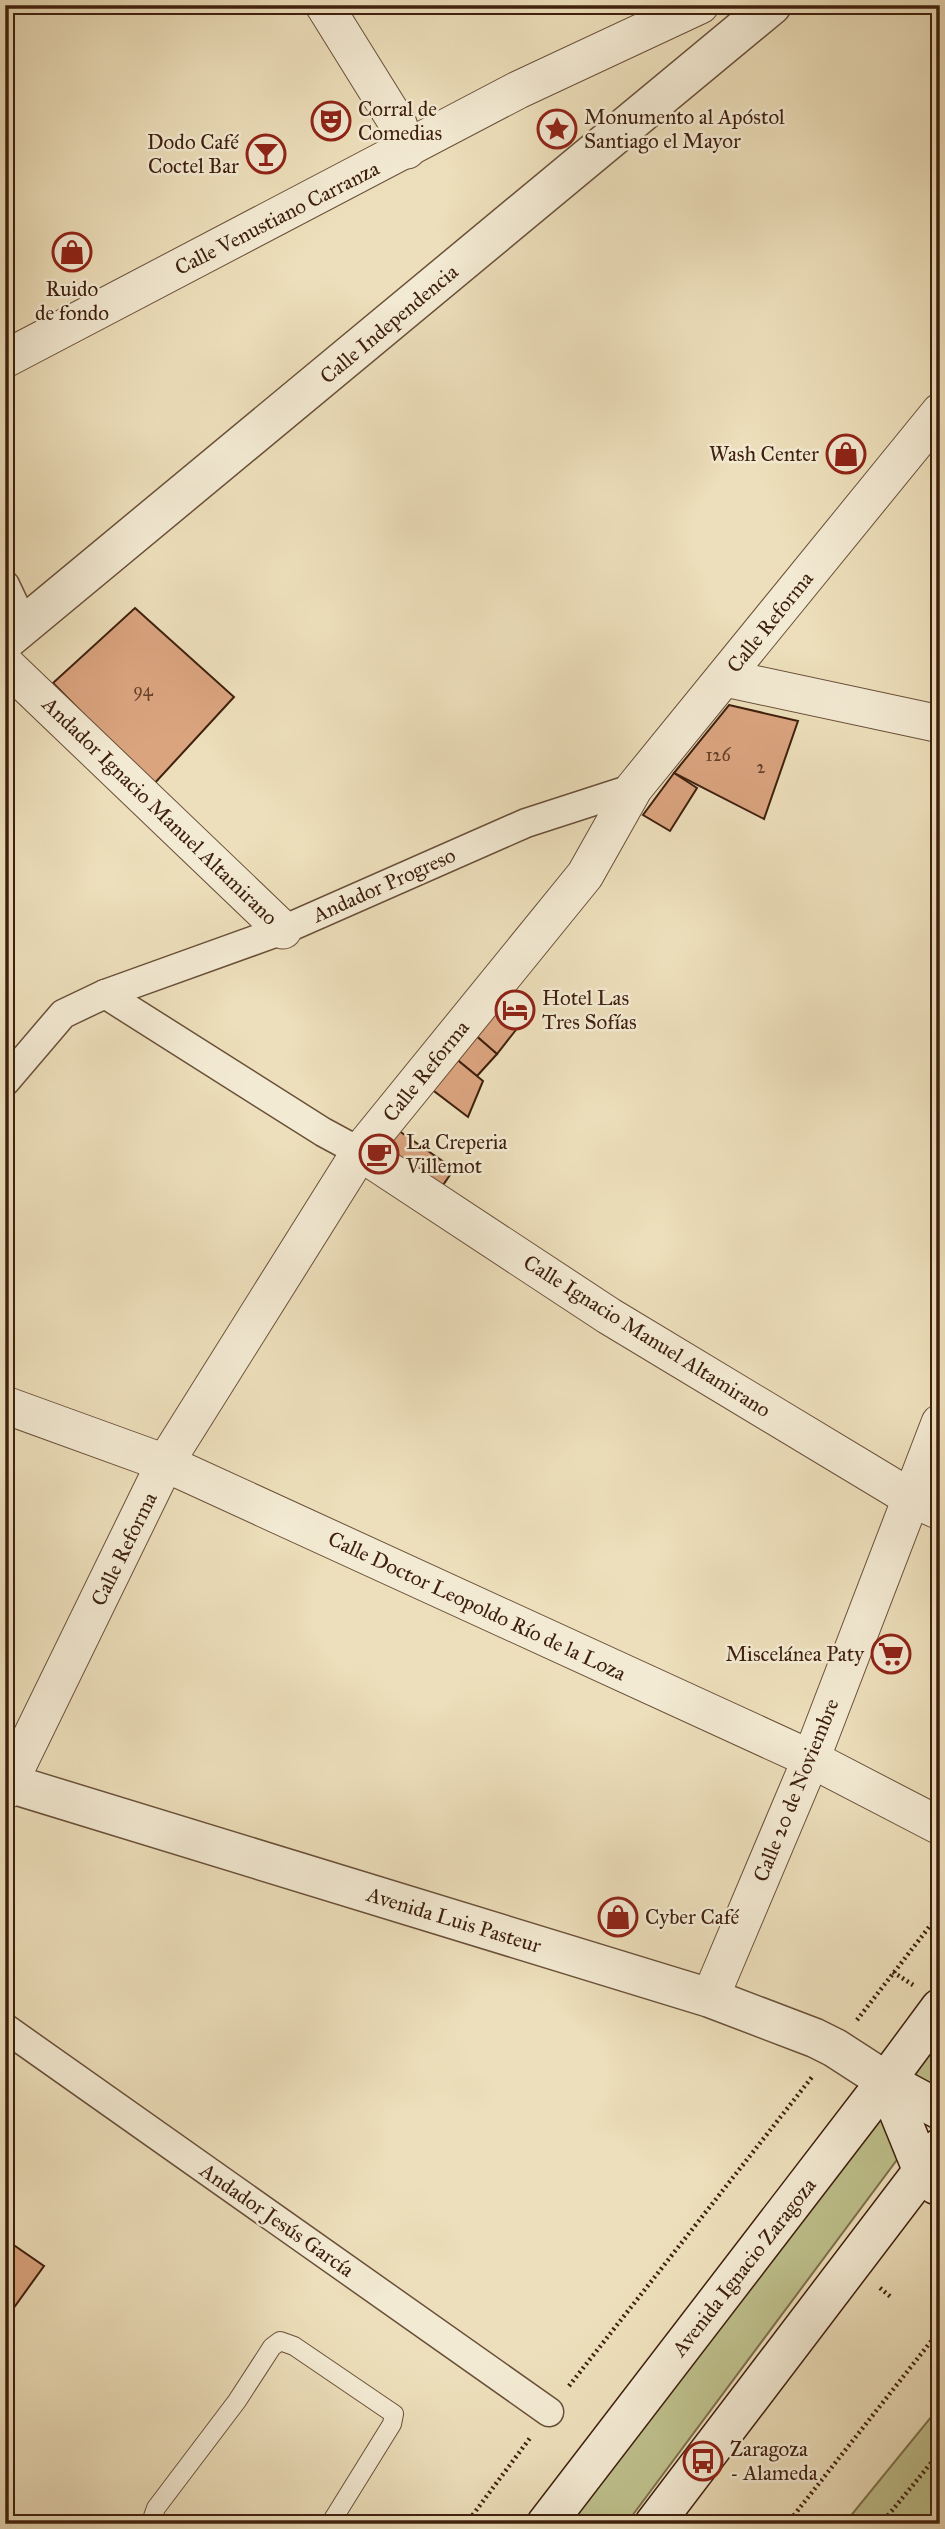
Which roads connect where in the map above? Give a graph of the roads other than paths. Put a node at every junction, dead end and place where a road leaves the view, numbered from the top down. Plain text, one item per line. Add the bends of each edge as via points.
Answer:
1 (324, 5) edge
2 (700, 5) edge
3 (772, 5) edge
4 (407, 150) junction
5 (5, 359) edge
6 (940, 412) edge
7 (5, 585) edge
8 (15, 633) edge
9 (5, 663) edge
10 (725, 678) junction
11 (940, 723) edge
12 (634, 788) junction
13 (283, 930) junction
14 (105, 993) junction
15 (5, 1082) edge
16 (360, 1152) junction
17 (5, 1405) edge
18 (940, 1423) edge
19 (165, 1463) junction
20 (925, 1504) edge
21 (811, 1759) junction
22 (7, 1785) edge
23 (940, 1826) edge
24 (710, 1998) junction
25 (940, 2008) edge
26 (5, 2028) edge
27 (886, 2081) junction
28 (940, 2110) edge
29 (934, 2170) edge
30 (549, 2412) road end
31 (153, 2524) edge
32 (330, 2524) edge
33 (547, 2524) edge
34 (654, 2524) edge

1 - 4 street via 398,124
2 - 4 street, Calle Venustiano Carranza via 518,90
3 - 8 street, Calle Independencia
4 - 5 street, Calle Venustiano Carranza
6 - 10 street, Calle Reforma
7 - 8 street
9 - 13 street, Andador Ignacio Manuel Altamirano
10 - 11 street
10 - 12 street, Calle Reforma
12 - 13 street, Andador Progreso via 526,823
12 - 16 street, Calle Reforma via 585,875
13 - 14 street, Andador Progreso
14 - 15 street, Andador Progreso via 63,1014
14 - 16 street
16 - 19 street, Calle Reforma
16 - 20 street, Calle Ignacio Manuel Altamirano via 609,1316
17 - 19 street, Calle Doctor Leopoldo Río de la Loza
18 - 20 street, Calle 20 de Noviembre
19 - 21 street, Calle Doctor Leopoldo Río de la Loza
19 - 22 street, Calle Reforma
20 - 21 street, Calle 20 de Noviembre
21 - 23 street, Calle Doctor Leopoldo Río de la Loza
21 - 24 street, Calle 20 de Noviembre
22 - 24 street, Avenida Luis Pasteur
24 - 27 street, Avenida Luis Pasteur via 835,2048
25 - 27 street, Avenida Ignacio Zaragoza
26 - 30 street, Andador Jesús García
27 - 28 street, Avenida Luis Pasteur
27 - 29 street
27 - 33 street, Avenida Ignacio Zaragoza
29 - 34 street
31 - 32 lane via 156,2508 237,2401 271,2347 280,2342 294,2346 394,2414

